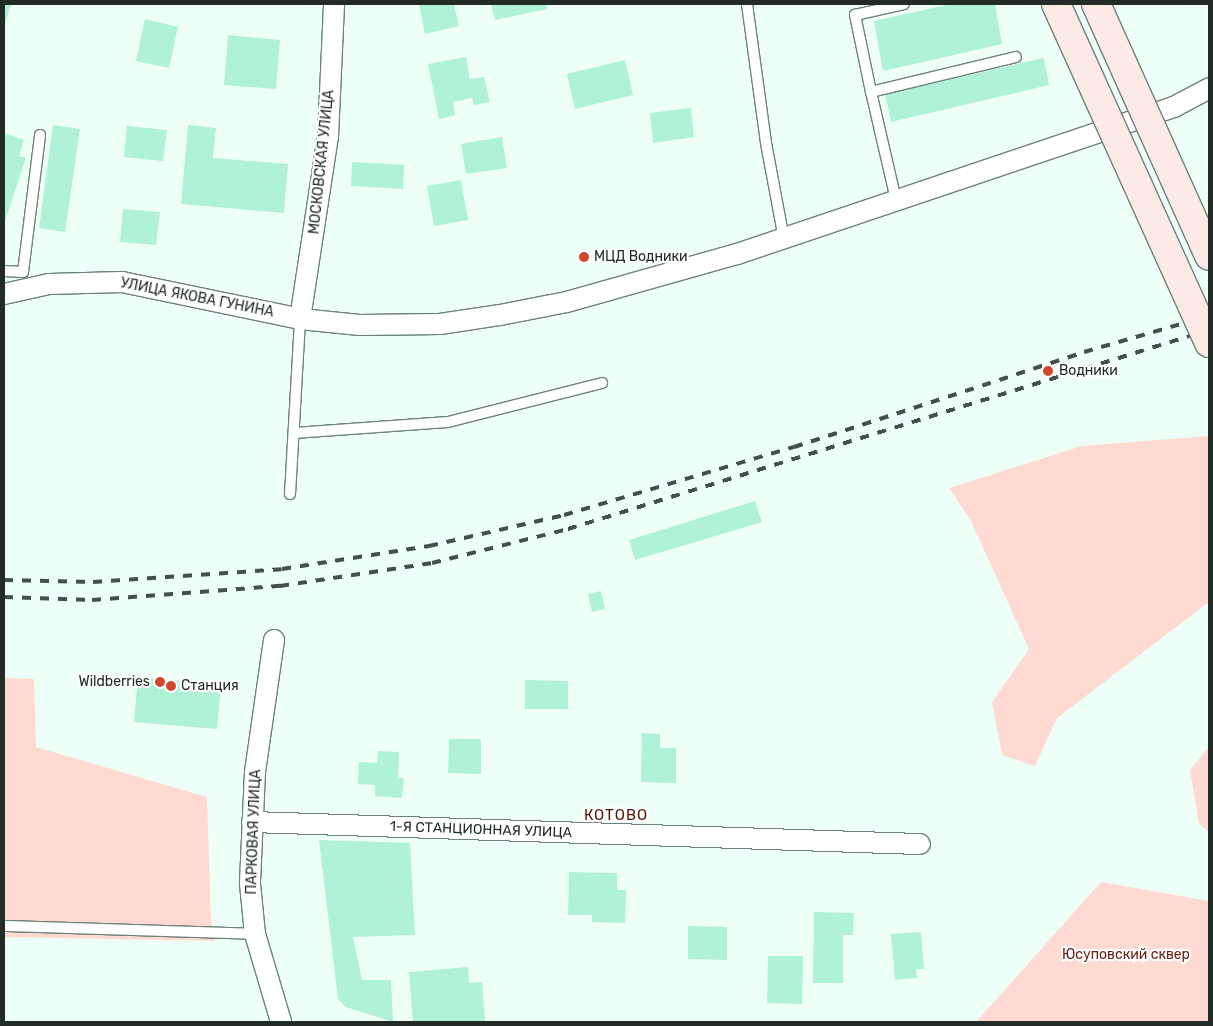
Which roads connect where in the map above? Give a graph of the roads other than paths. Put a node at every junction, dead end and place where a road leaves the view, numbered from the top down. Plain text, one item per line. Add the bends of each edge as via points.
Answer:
1 (334, 4) edge
2 (747, 4) edge
3 (904, 4) edge
4 (1056, 4) edge
5 (1096, 4) edge
6 (1016, 57) dead end
7 (1209, 88) edge
8 (871, 92) junction
9 (40, 135) dead end
10 (896, 200) junction
11 (784, 238) junction
12 (1209, 256) edge
13 (4, 271) edge
14 (4, 294) edge
15 (300, 320) junction
16 (1209, 343) edge
17 (602, 383) dead end
18 (294, 433) junction
19 (290, 494) dead end
20 (274, 640) dead end
21 (252, 822) junction
22 (920, 844) dead end
23 (4, 926) edge
24 (255, 934) junction
25 (281, 1022) edge

1 - 15 street, МОСКОВСКАЯ УЛИЦА via 328,137
2 - 11 lane via 766,143
3 - 8 lane via 855,15
4 - 16 main road, bridge
5 - 12 main road, bridge
6 - 8 lane
7 - 10 street, УЛИЦА ЯКОВА ГУНИНА via 1174,107
8 - 10 lane
9 - 13 lane via 23,272
10 - 11 street, УЛИЦА ЯКОВА ГУНИНА
11 - 15 street, УЛИЦА ЯКОВА ГУНИНА via 567,302 500,315 440,324 389,326
14 - 15 street, УЛИЦА ЯКОВА ГУНИНА via 49,284 122,282
15 - 18 lane
17 - 18 lane via 448,422 375,430
18 - 19 lane
20 - 21 street, ПАРКОВАЯ УЛИЦА via 255,772
21 - 22 street, 1-Я СТАНЦИОННАЯ УЛИЦА
21 - 24 street, ПАРКОВАЯ УЛИЦА via 250,884
23 - 24 lane
24 - 25 street, ПАРКОВАЯ УЛИЦА

